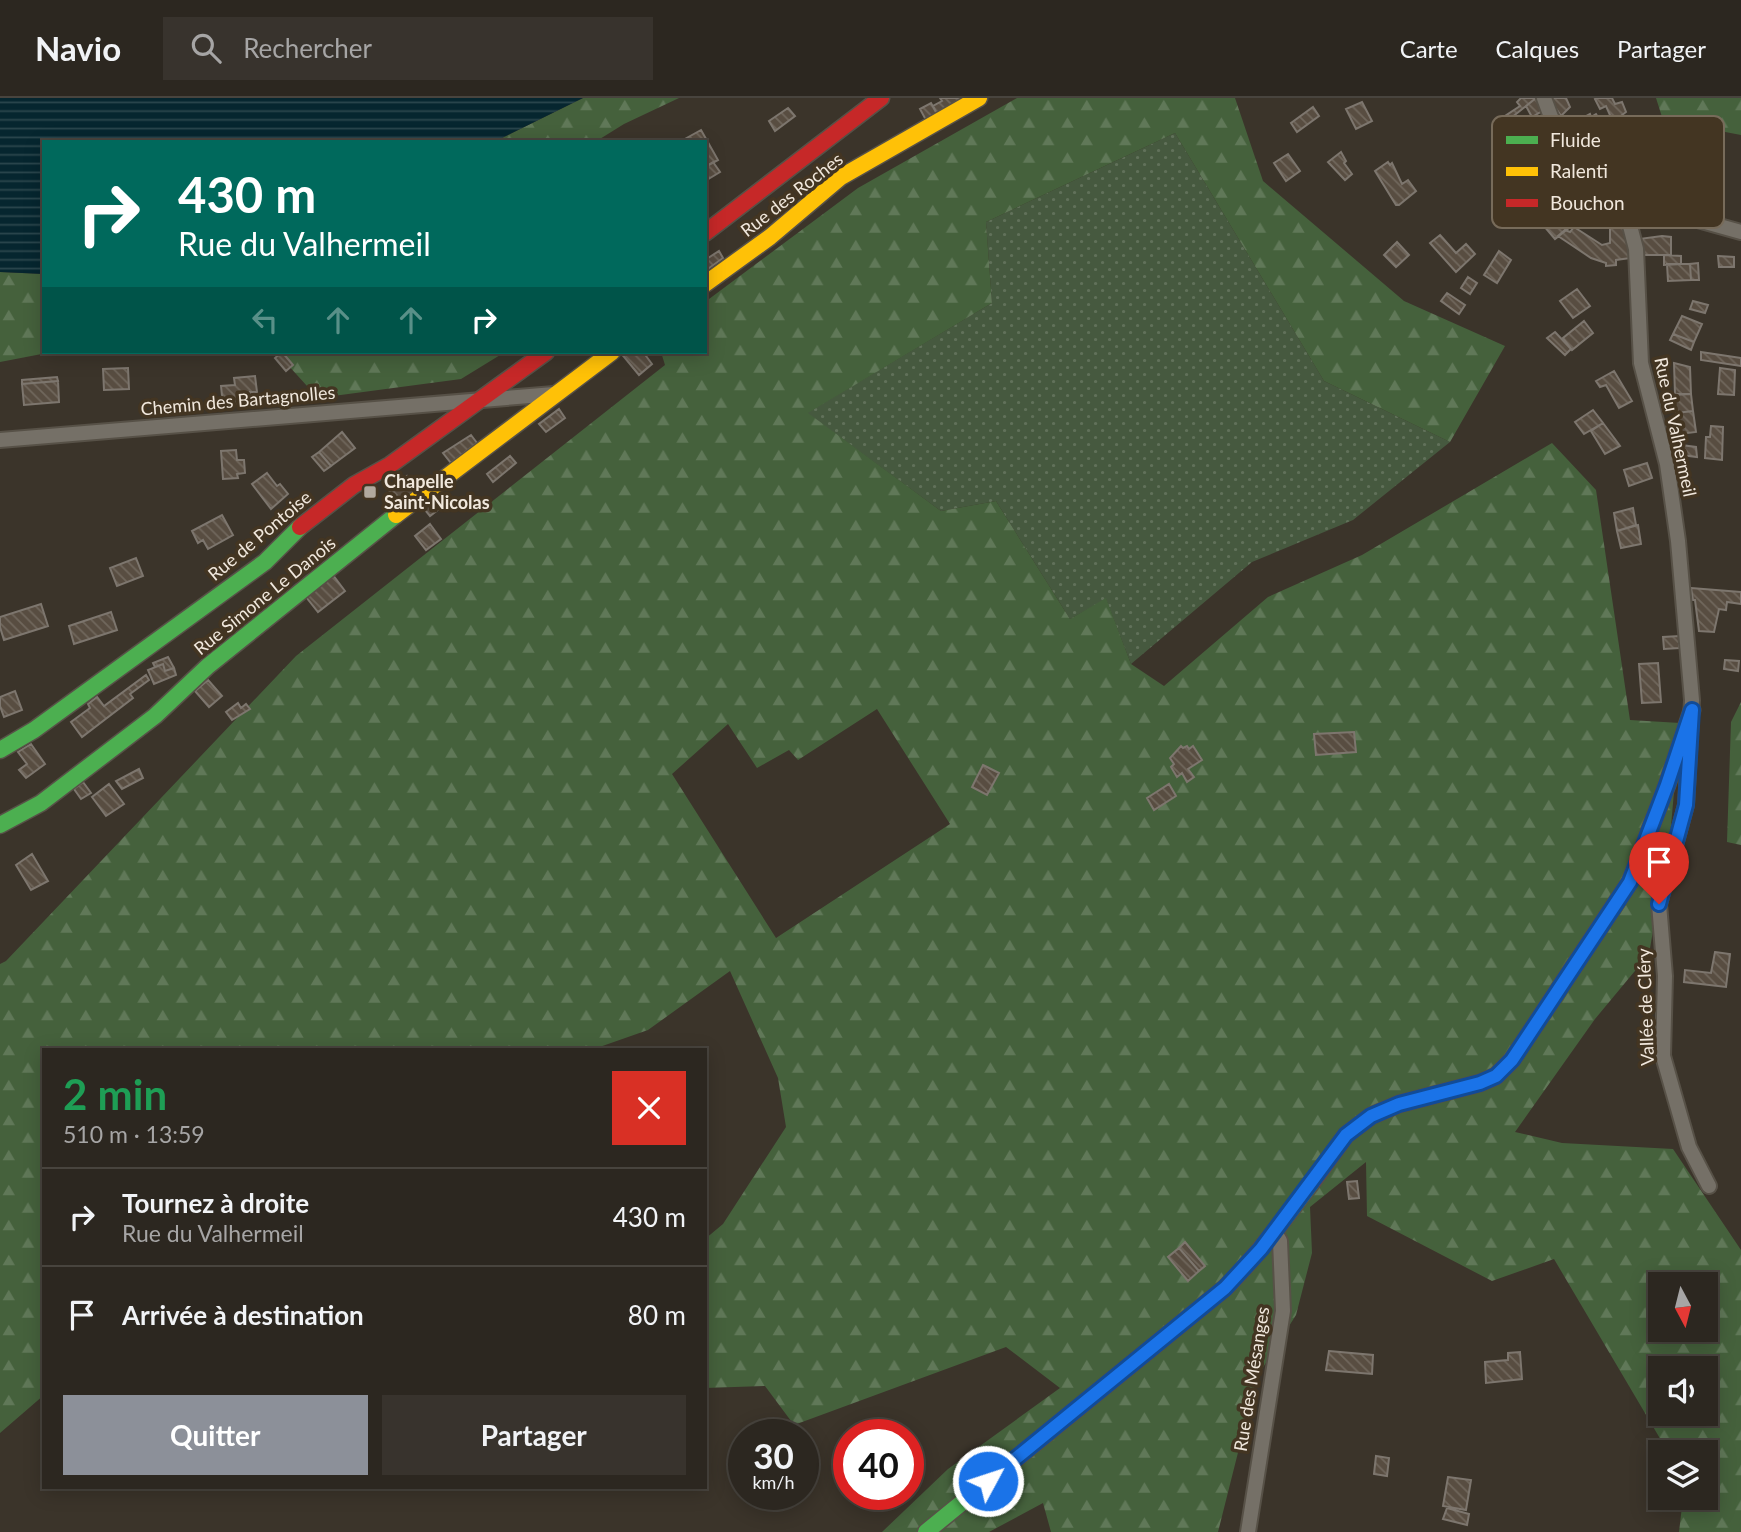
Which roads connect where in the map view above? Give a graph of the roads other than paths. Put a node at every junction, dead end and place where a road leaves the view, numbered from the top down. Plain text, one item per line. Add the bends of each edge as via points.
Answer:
1 (881, 98) edge
2 (979, 98) edge
3 (1544, 98) edge
4 (1551, 116) edge
5 (1724, 227) edge
6 (1631, 228) edge
7 (707, 231) edge
8 (1741, 232) edge
9 (707, 284) edge
10 (543, 354) edge
11 (609, 354) edge
12 (554, 394) junction
13 (480, 400) junction
14 (0, 440) edge
15 (1692, 710) junction
16 (0, 750) edge
17 (0, 825) edge
18 (1659, 904) joint
19 (1709, 1185) dead end
20 (1275, 1232) junction
21 (926, 1532) edge
22 (1248, 1532) edge

1 - 7 street
2 - 9 street, Rue des Roches via 841,177
3 - 4 street
5 - 8 street
6 - 15 street, Rue du Valhermeil via 1636,248 1641,363 1667,464 1678,541
10 - 13 street, Rue de Pontoise
11 - 12 street
12 - 13 street
12 - 17 street, Rue Simone Le Danois via 371,534 208,666 155,716 41,803
13 - 14 street, Chemin des Bartagnolles
13 - 16 street, Rue de Pontoise via 390,465 354,485 309,519 265,562
15 - 18 street, Rue du Valhermeil via 1686,805
15 - 20 street, Rue du Valhermeil via 1630,882 1512,1060 1496,1076 1480,1083 1371,1116 1346,1135
18 - 19 street, Vallée de Cléry via 1665,976 1663,1056 1689,1147
20 - 21 street, Rue du Valhermeil via 1225,1288
20 - 22 street, Rue des Mésanges via 1280,1241 1283,1311

